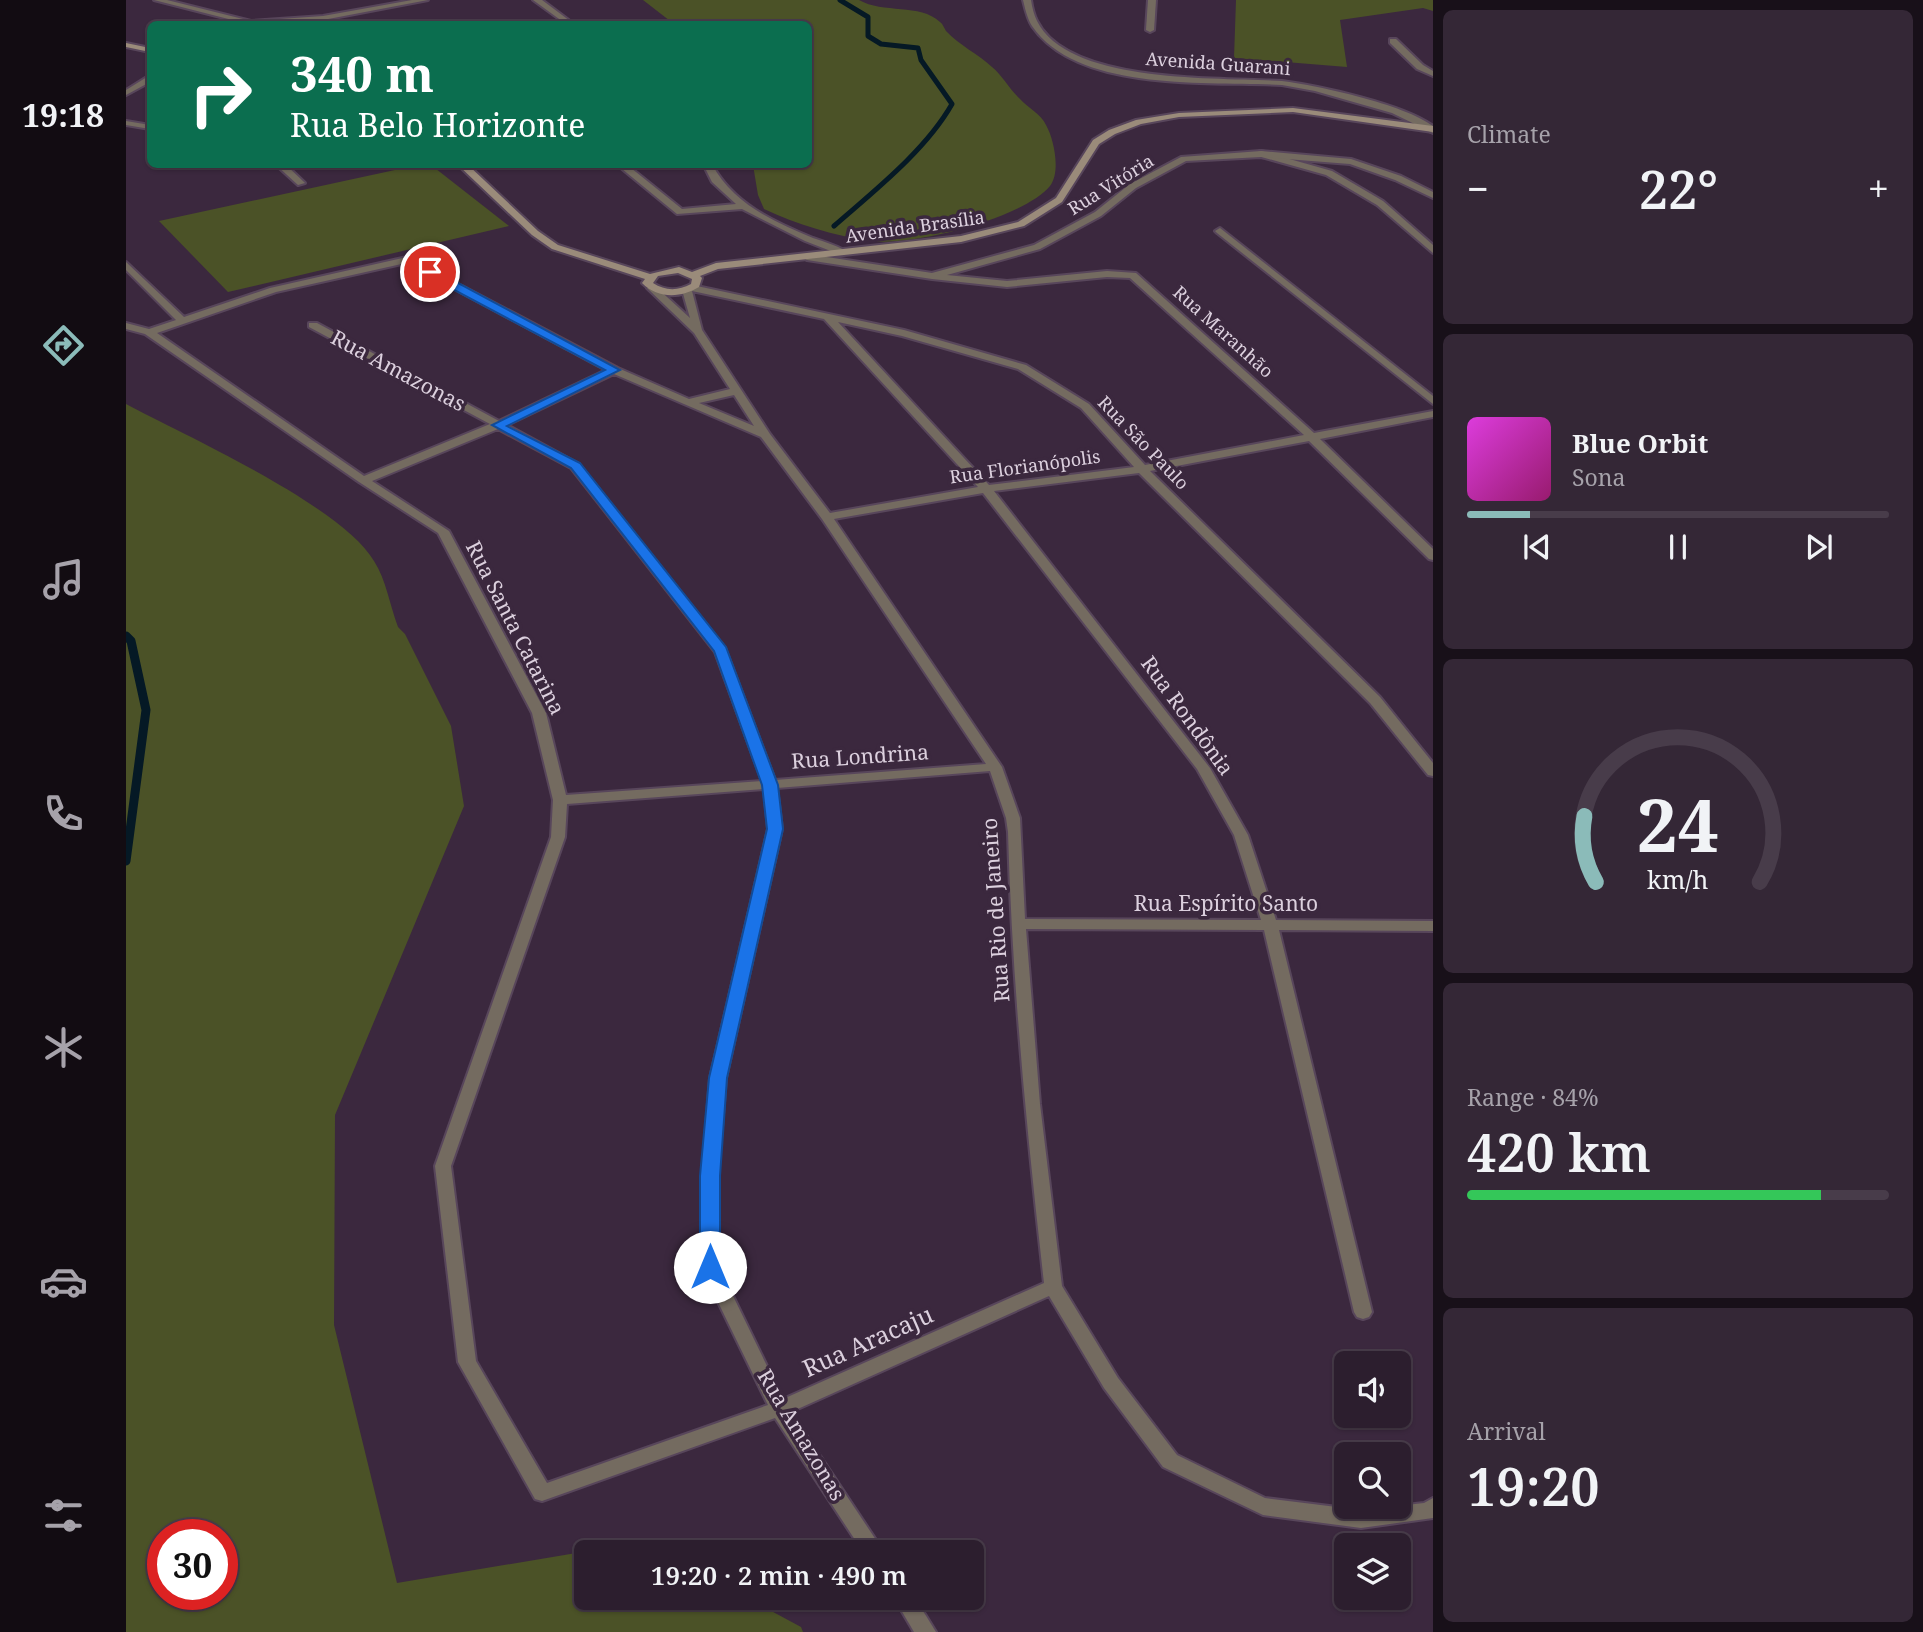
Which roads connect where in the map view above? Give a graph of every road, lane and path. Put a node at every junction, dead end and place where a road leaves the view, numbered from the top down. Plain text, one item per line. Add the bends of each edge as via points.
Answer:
1 (158, 0) edge
2 (424, 0) edge
3 (537, 0) edge
4 (1027, 0) edge
5 (1152, 0) edge
6 (238, 21) edge
7 (286, 21) edge
8 (566, 21) edge
9 (1150, 30) dead end
10 (1393, 41) dead end
11 (128, 46) edge
12 (147, 49) edge
13 (1433, 74) edge
14 (147, 81) edge
15 (126, 93) edge
16 (1389, 109) junction
17 (1374, 120) junction
18 (126, 122) edge
19 (147, 126) edge
20 (1433, 129) edge
21 (1261, 154) junction
22 (284, 168) edge
23 (465, 168) edge
24 (625, 168) edge
25 (710, 168) edge
26 (301, 183) dead end
27 (1433, 195) edge
28 (744, 206) junction
29 (1220, 231) dead end
30 (1433, 250) edge
31 (844, 253) junction
32 (807, 257) junction
33 (126, 265) edge
34 (694, 275) junction
35 (932, 276) junction
36 (649, 277) junction
37 (652, 288) junction
38 (690, 289) junction
39 (827, 316) junction
40 (182, 320) junction
41 (126, 326) edge
42 (313, 326) dead end
43 (698, 331) junction
44 (149, 332) junction
45 (614, 370) junction
46 (737, 391) junction
47 (1433, 401) edge
48 (688, 402) junction
49 (1433, 414) edge
50 (498, 425) junction
51 (765, 435) junction
52 (1311, 436) junction
53 (1142, 469) junction
54 (363, 481) junction
55 (986, 489) junction
56 (827, 517) junction
57 (1433, 556) edge
58 (995, 767) junction
59 (1433, 772) edge
60 (770, 785) junction
61 (560, 800) junction
62 (1018, 924) junction
63 (1270, 925) junction
64 (1433, 926) edge
65 (1053, 1287) junction
66 (1363, 1312) dead end
67 (779, 1409) junction
68 (542, 1493) joint
69 (1433, 1507) edge
70 (866, 1540) edge
71 (912, 1610) edge
72 (926, 1632) edge

1 - 6 street
2 - 7 street
3 - 8 street
4 - 16 street, Avenida Guarani via 1035,24 1056,47 1079,60 1175,77 1284,83
5 - 9 street
10 - 13 street
11 - 12 street
14 - 15 street
16 - 17 street via 1387,116
16 - 20 street, Avenida Guarani
17 - 20 street, Avenida Brasília
17 - 31 street, Avenida Brasília via 1279,110 1179,115 1139,122 1096,142 1059,200 1021,224 961,240
18 - 19 street
21 - 27 street, Rua Vitória via 1351,162
21 - 30 street via 1329,173 1380,203
21 - 35 street, Rua Vitória via 1184,159 1037,247
22 - 26 street
23 - 36 street via 555,247
24 - 28 street via 680,212
25 - 28 street
28 - 31 street
29 - 47 street
31 - 32 street, Avenida Brasília
32 - 34 street, Avenida Brasília via 716,266
32 - 35 street, Rua Vitória
33 - 40 street
34 - 36 street, Avenida Brasília via 671,270
34 - 38 street via 698,281
35 - 52 street, Rua Maranhão via 1007,284 1133,275
36 - 37 street via 647,283
37 - 38 street via 669,292
37 - 43 street, Rua Rio de Janeiro
38 - 39 street, Rua São Paulo
38 - 43 street, Rua Rio de Janeiro
39 - 53 street, Rua São Paulo via 1022,367 1085,406
39 - 55 street, Rua Rondônia
40 - 44 street
40 - 45 street, Rua Rio de Janeiro via 273,290 407,260
41 - 44 street
42 - 50 street, Rua Amazonas
43 - 46 street, Rua Rio de Janeiro
44 - 54 street, Rua Santa Catarina
45 - 48 street, Rua Rio de Janeiro
45 - 50 street
46 - 48 street
46 - 51 street, Rua Rio de Janeiro
48 - 51 street, Rua Rio de Janeiro
49 - 52 street, Rua Florianópolis
50 - 54 street
50 - 60 street, Rua Amazonas via 575,466 721,650
51 - 56 street, Rua Rio de Janeiro
52 - 53 street, Rua Florianópolis
52 - 57 street, Rua Maranhão
53 - 55 street, Rua Florianópolis
53 - 59 street, Rua São Paulo via 1376,700
54 - 61 street, Rua Santa Catarina via 443,531 539,713
55 - 56 street, Rua Florianópolis
55 - 63 street, Rua Rondônia via 1203,768 1241,835
56 - 58 street, Rua Rio de Janeiro
58 - 60 street, Rua Londrina
58 - 62 street, Rua Rio de Janeiro via 1013,818
60 - 61 street, Rua Londrina
60 - 67 street, Rua Amazonas via 775,829 718,1078 710,1176 710,1267
61 - 68 street, Rua Santa Catarina via 558,837 443,1166 467,1362
62 - 63 street, Rua Espírito Santo
62 - 65 street, Rua Rio de Janeiro
63 - 64 street, Rua Espírito Santo
63 - 66 street, Rua Rondônia
65 - 67 street, Rua Aracaju
65 - 69 street via 1111,1383 1170,1461 1263,1506 1361,1519
67 - 68 street, Rua Aracaju
67 - 70 street, Rua Amazonas
71 - 72 street

